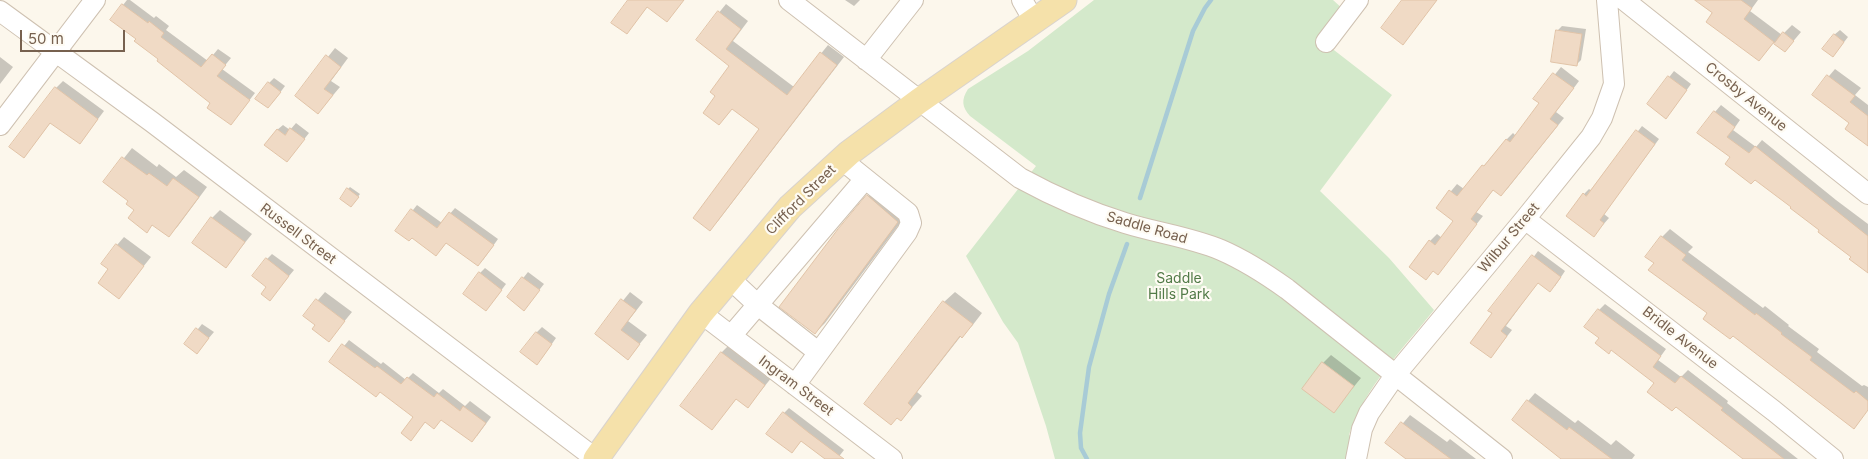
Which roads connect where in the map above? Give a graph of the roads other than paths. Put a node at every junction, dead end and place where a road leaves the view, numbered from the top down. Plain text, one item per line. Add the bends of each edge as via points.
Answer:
1 (95, 0) edge
2 (789, 0) edge
3 (913, 0) edge
4 (1064, 0) edge
5 (1607, 0) edge
6 (1624, 0) edge
7 (1352, 7) edge
8 (0, 10) edge
9 (1028, 11) edge
10 (1326, 42) dead end
11 (56, 52) junction
12 (866, 60) junction
13 (918, 102) junction
14 (0, 125) edge
15 (842, 160) junction
16 (865, 178) junction
17 (1868, 194) edge
18 (1525, 219) junction
19 (729, 278) junction
20 (758, 305) junction
21 (700, 313) junction
22 (732, 336) junction
23 (818, 352) junction
24 (1396, 374) junction
25 (794, 385) junction
26 (596, 459) edge
27 (892, 459) edge
28 (1356, 459) edge
29 (1502, 459) edge
30 (1832, 459) edge

1 - 11 street
2 - 12 street, Saddle Road
3 - 12 street
4 - 9 main road, Clifford Street
5 - 18 street, Wilbur Street via 1614,84 1609,102 1591,137
6 - 17 street, Crosby Avenue
7 - 10 street
8 - 11 street, Russell Street
9 - 13 main road, Clifford Street
11 - 14 street
11 - 26 street, Russell Street
12 - 13 street, Saddle Road
13 - 15 main road, Clifford Street
13 - 24 street, Saddle Road via 1020,178 1040,189 1118,221 1220,250 1266,274
15 - 16 street
15 - 19 main road, Clifford Street via 790,207
16 - 20 street
16 - 23 street via 908,213 911,223 908,232
18 - 24 street, Wilbur Street
18 - 30 street, Bridle Avenue
19 - 20 street
19 - 21 main road, Clifford Street
20 - 22 street
20 - 23 street
21 - 22 street, Ingram Street
21 - 26 main road, Clifford Street
22 - 25 street, Ingram Street
23 - 25 street
24 - 28 street, Wilbur Street via 1369,412
24 - 29 street, Saddle Road
25 - 27 street, Ingram Street

